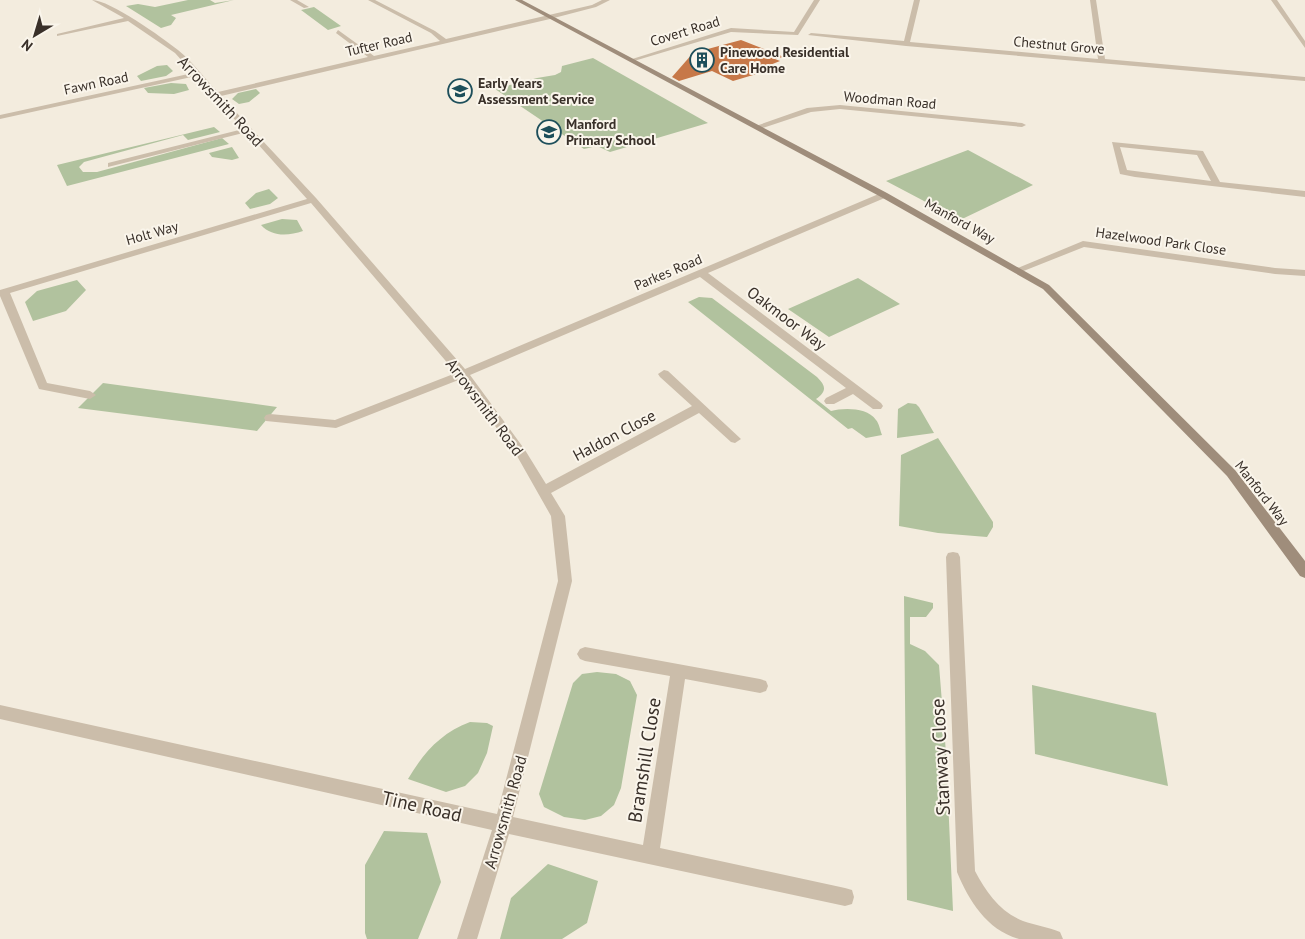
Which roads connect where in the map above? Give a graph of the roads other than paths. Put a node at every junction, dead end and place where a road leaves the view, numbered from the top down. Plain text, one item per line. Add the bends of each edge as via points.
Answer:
1 (94, 0) edge
2 (293, 0) edge
3 (371, 0) edge
4 (518, 0) edge
5 (607, 0) edge
6 (817, 0) edge
7 (917, 0) edge
8 (1093, 0) edge
9 (1274, 0) edge
10 (306, 7) dead end
11 (550, 17) junction
12 (129, 19) junction
13 (338, 32) dead end
14 (59, 35) dead end
15 (811, 35) dead end
16 (445, 42) junction
17 (906, 44) junction
18 (1305, 46) edge
19 (373, 58) junction
20 (632, 60) junction
21 (1102, 61) junction
22 (197, 74) junction
23 (1305, 79) edge
24 (215, 95) junction
25 (0, 116) edge
26 (1022, 125) dead end
27 (757, 127) junction
28 (247, 130) junction
29 (110, 164) dead end
30 (1217, 184) junction
31 (884, 194) junction
32 (1305, 194) edge
33 (313, 200) junction
34 (1018, 270) junction
35 (701, 273) junction
36 (1305, 273) edge
37 (2, 292) edge
38 (463, 374) junction
39 (664, 374) dead end
40 (854, 389) junction
41 (90, 395) dead end
42 (830, 401) dead end
43 (877, 406) dead end
44 (700, 408) junction
45 (270, 418) dead end
46 (735, 439) dead end
47 (543, 491) junction
48 (952, 557) dead end
49 (1305, 572) edge
50 (585, 654) dead end
51 (679, 670) junction
52 (760, 686) dead end
53 (0, 712) edge
54 (503, 824) junction
55 (650, 855) junction
56 (845, 897) dead end
57 (467, 939) edge
58 (1053, 939) edge

1 - 12 street, Arrowsmith Road
2 - 10 street
3 - 16 street via 433,32
4 - 11 street, Manford Way
5 - 11 street, Tufter Road
6 - 20 street, Covert Road via 796,34 730,30
7 - 17 street
8 - 21 street
9 - 18 street
11 - 16 street, Tufter Road
11 - 20 street, Manford Way
12 - 14 street
12 - 22 street, Arrowsmith Road via 177,52
13 - 19 street
15 - 17 street, Chestnut Grove
16 - 19 street, Tufter Road
17 - 21 street, Chestnut Grove
19 - 24 street, Tufter Road
20 - 27 street, Manford Way
21 - 23 street, Chestnut Grove
22 - 24 street, Arrowsmith Road
22 - 25 street, Fawn Road
24 - 28 street, Arrowsmith Road
26 - 27 street, Woodman Road via 840,107 810,110
27 - 31 street, Manford Way
28 - 29 street
28 - 33 street, Arrowsmith Road
30 - 30 street via 1123,172 1115,144 1200,153
30 - 32 street
31 - 34 street, Manford Way
31 - 35 street, Parkes Road
33 - 37 street, Holt Way
33 - 38 street, Arrowsmith Road
34 - 36 street, Hazelwood Park Close via 1083,244
34 - 49 street, Manford Way via 1046,287 1232,473
35 - 38 street, Parkes Road
35 - 40 street, Oakmoor Way
37 - 41 street via 42,386
38 - 45 street, Parkes Road via 336,424
38 - 47 street, Arrowsmith Road via 521,453
39 - 44 street
40 - 42 street
40 - 43 street, Oakmoor Way
44 - 46 street
44 - 47 street, Haldon Close
47 - 54 street, Arrowsmith Road via 558,516 565,582
48 - 58 street, Stanway Close via 966,872 976,894 993,913 1021,931
50 - 51 street
51 - 52 street
51 - 55 street, Bramshill Close
53 - 54 street, Tine Road
54 - 55 street, Tine Road
54 - 57 street, Arrowsmith Road
55 - 56 street, Tine Road

